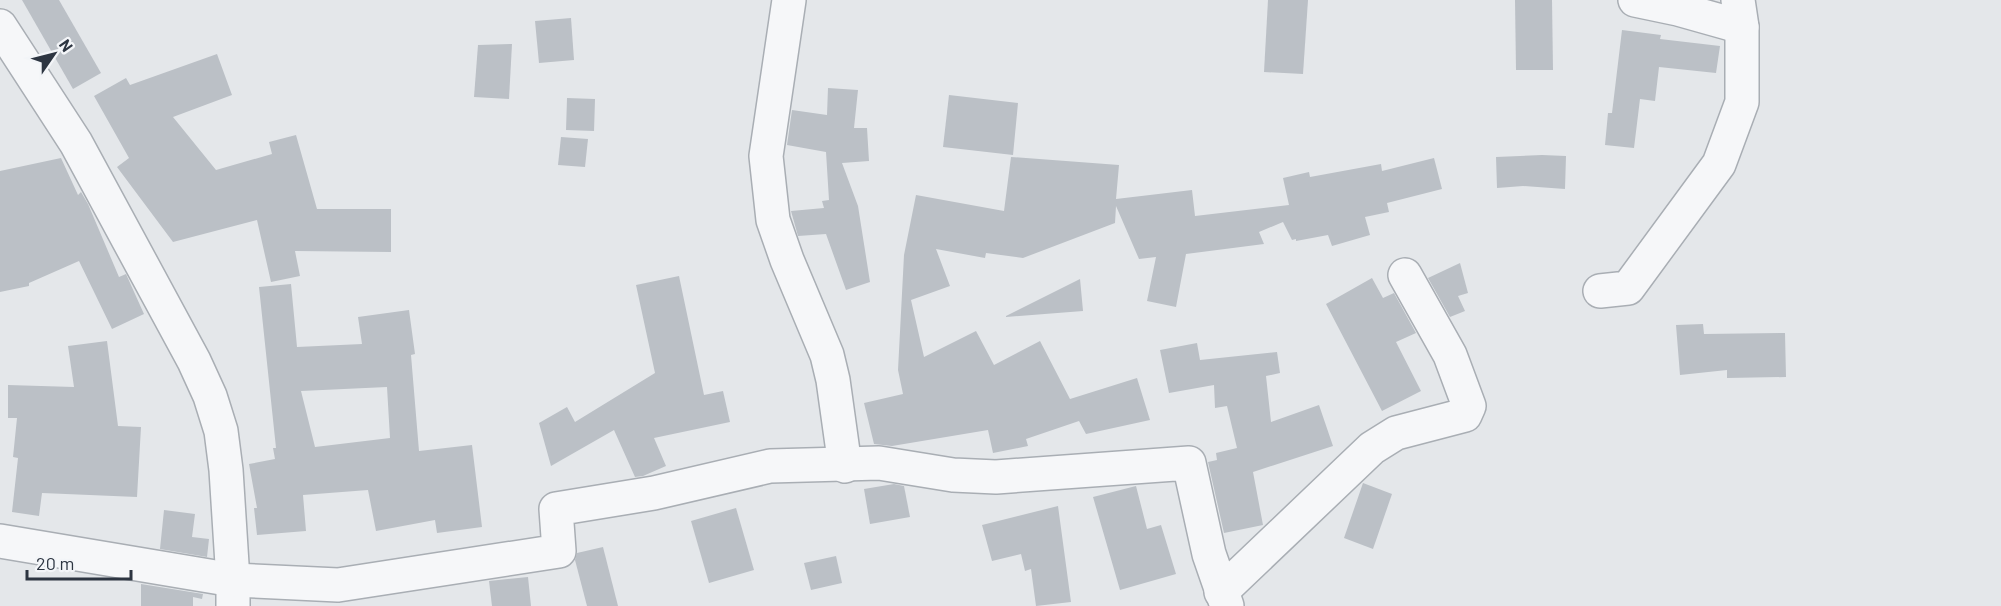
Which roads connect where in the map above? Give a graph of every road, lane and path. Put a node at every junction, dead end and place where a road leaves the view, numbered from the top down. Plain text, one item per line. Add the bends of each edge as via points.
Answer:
1 (789, 0) edge
2 (1635, 0) edge
3 (1740, 14) edge
4 (0, 26) edge
5 (1405, 276) dead end
6 (1600, 291) dead end
7 (845, 466) junction
8 (0, 540) edge
9 (233, 593) edge
10 (1224, 599) edge

1 - 7 street via 766,156 773,220 826,355
2 - 3 street via 1678,9
3 - 6 street via 1742,102 1719,164 1628,288
4 - 9 street via 76,143 210,396 221,431 226,470
5 - 10 street via 1450,355 1469,406 1465,415 1396,433 1372,448
7 - 9 street via 770,466 654,493 556,509 559,551 338,585
7 - 10 street via 879,463 953,475 996,477 1190,464 1209,554
8 - 9 street

